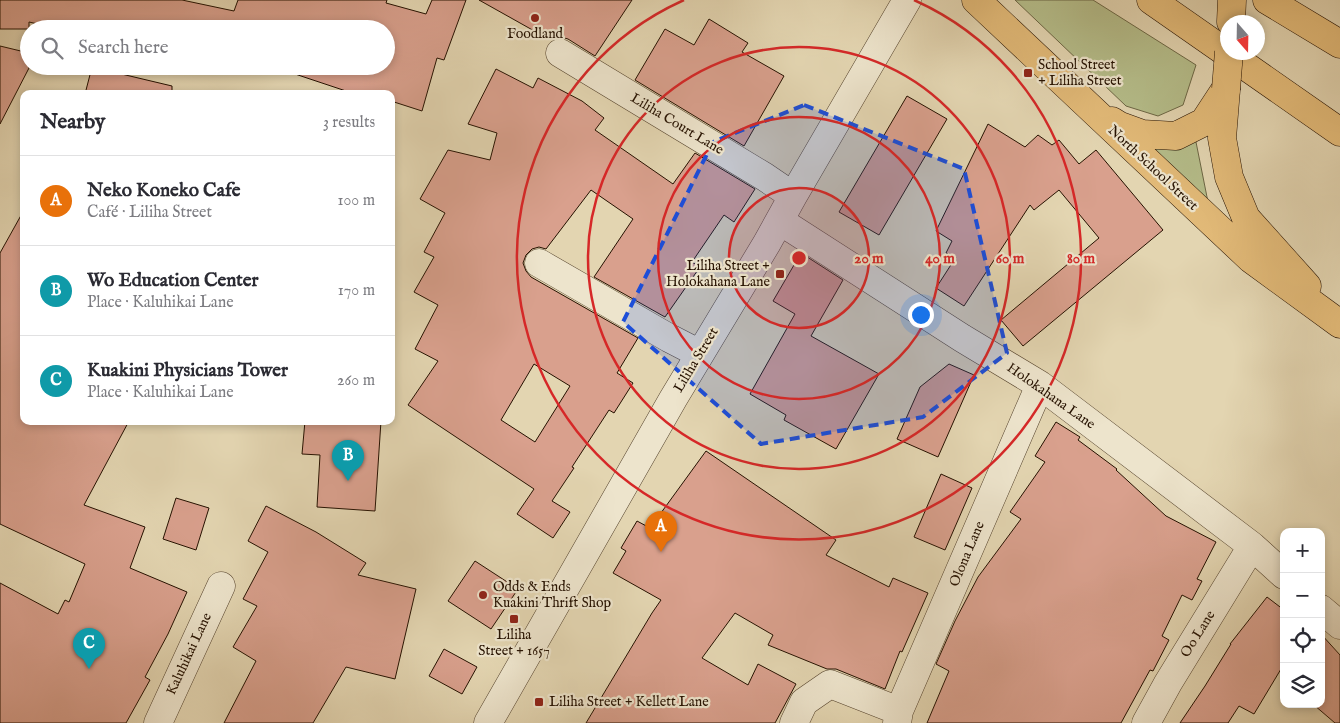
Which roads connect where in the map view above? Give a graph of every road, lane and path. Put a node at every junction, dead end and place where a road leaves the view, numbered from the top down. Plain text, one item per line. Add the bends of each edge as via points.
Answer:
1 (907, 0) edge
2 (976, 0) edge
3 (1151, 0) edge
4 (1232, 0) edge
5 (1267, 0) edge
6 (1231, 15) edge
7 (1340, 44) edge
8 (560, 53) dead end
9 (1228, 60) edge
10 (1226, 89) junction
11 (1090, 109) junction
12 (1340, 132) edge
13 (793, 196) junction
14 (780, 221) junction
15 (539, 263) dead end
16 (1340, 323) edge
17 (700, 354) junction
18 (1040, 385) junction
19 (1252, 546) junction
20 (1282, 573) edge
21 (221, 586) dead end
22 (1325, 613) edge
23 (1340, 626) edge
24 (898, 717) edge
25 (158, 723) edge
26 (488, 723) edge
27 (794, 723) edge
28 (1146, 723) edge

1 - 13 street, Liliha Street
2 - 11 main road, North School Street
3 - 12 main road
4 - 6 main road
5 - 7 main road
8 - 13 street, Liliha Court Lane
9 - 10 main road, North School Street, bridge
10 - 11 main road via 1204,122 1176,136 1142,134
10 - 16 main road, North School Street via 1222,138 1229,178 1246,218
11 - 16 main road, North School Street via 1251,259
13 - 14 street, Liliha Street
14 - 17 street, Liliha Street
14 - 18 street, Holokahana Lane
15 - 17 street
17 - 26 street, Liliha Street
18 - 19 street, Holokahana Lane
18 - 24 street, Olona Lane
19 - 20 street, Holokahana Lane
19 - 28 street, Oo Lane
21 - 25 street, Kaluhikai Lane
22 - 23 street
24 - 27 street via 830,684 804,702

